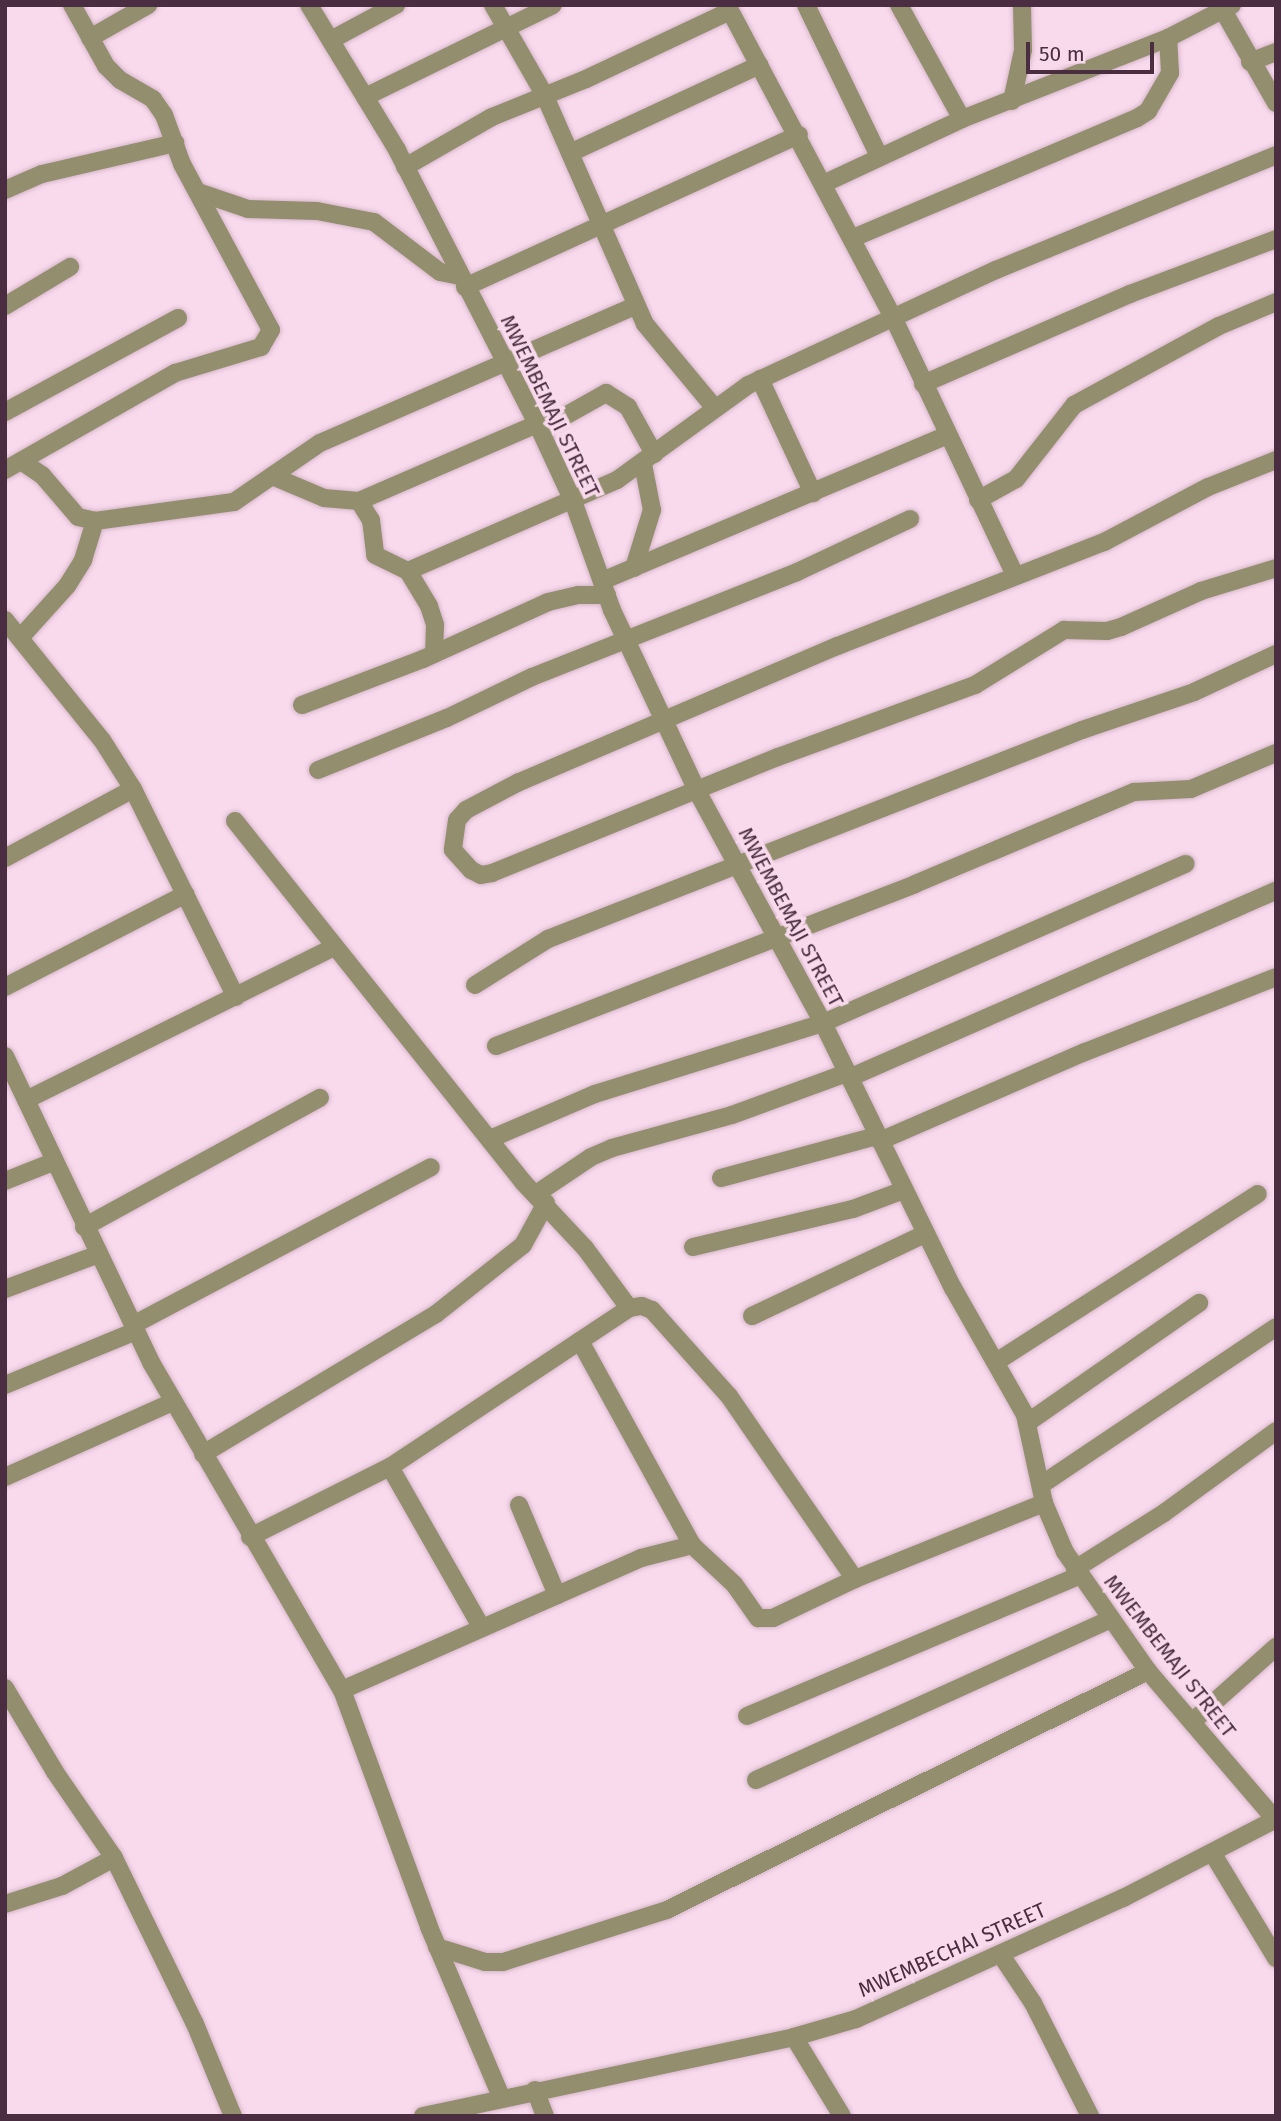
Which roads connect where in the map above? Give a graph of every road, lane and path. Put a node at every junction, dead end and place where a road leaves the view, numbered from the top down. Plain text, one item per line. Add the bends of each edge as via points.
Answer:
1 (72, 5) edge
2 (148, 5) edge
3 (309, 5) edge
4 (396, 5) edge
5 (493, 5) edge
6 (553, 5) edge
7 (806, 5) edge
8 (899, 5) edge
9 (1022, 5) edge
10 (1225, 7) edge
11 (729, 8) edge
12 (506, 28) junction
13 (90, 38) junction
14 (1168, 38) junction
15 (331, 40) junction
16 (1276, 52) edge
17 (1250, 62) junction
18 (760, 65) junction
19 (544, 93) junction
20 (365, 97) junction
21 (1012, 101) junction
22 (1276, 103) edge
23 (962, 120) junction
24 (799, 135) junction
25 (174, 143) junction
26 (570, 153) junction
27 (1276, 155) edge
28 (878, 156) junction
29 (405, 167) junction
30 (825, 183) junction
31 (5, 190) edge
32 (198, 192) junction
33 (603, 226) junction
34 (853, 238) junction
35 (1276, 239) edge
36 (70, 267) dead end
37 (463, 281) junction
38 (1276, 302) edge
39 (5, 306) edge
40 (635, 306) junction
41 (893, 317) junction
42 (178, 318) dead end
43 (504, 361) junction
44 (760, 379) junction
45 (923, 384) junction
46 (713, 406) junction
47 (5, 412) edge
48 (538, 427) junction
49 (946, 436) junction
50 (649, 459) junction
51 (1276, 460) edge
52 (13, 466) edge
53 (272, 476) junction
54 (813, 493) junction
55 (978, 500) junction
56 (359, 501) junction
57 (573, 501) junction
58 (910, 519) dead end
59 (95, 521) junction
60 (634, 568) junction
61 (1276, 568) edge
62 (408, 571) junction
63 (1014, 573) junction
64 (604, 588) junction
65 (5, 620) edge
66 (20, 638) junction
67 (627, 638) junction
68 (434, 654) junction
69 (1276, 654) edge
70 (302, 705) dead end
71 (665, 718) junction
72 (1276, 753) edge
73 (318, 771) dead end
74 (133, 789) junction
75 (696, 791) junction
76 (235, 821) dead end
77 (5, 858) edge
78 (1186, 864) dead end
79 (738, 865) junction
80 (1276, 891) edge
81 (186, 894) junction
82 (777, 938) junction
83 (334, 947) junction
84 (1276, 977) edge
85 (475, 985) dead end
86 (5, 987) edge
87 (236, 997) junction
88 (822, 1023) junction
89 (496, 1046) dead end
90 (6, 1058) edge
91 (848, 1075) junction
92 (320, 1098) dead end
93 (26, 1100) junction
94 (879, 1138) junction
95 (490, 1139) junction
96 (53, 1162) junction
97 (430, 1167) dead end
98 (721, 1178) dead end
99 (5, 1181) edge
100 (904, 1190) junction
101 (1258, 1194) dead end
102 (541, 1199) junction
103 (84, 1227) junction
104 (925, 1234) junction
105 (692, 1247) dead end
106 (99, 1254) junction
107 (5, 1289) edge
108 (1199, 1303) dead end
109 (629, 1308) junction
110 (752, 1316) dead end
111 (1276, 1326) edge
112 (134, 1328) junction
113 (580, 1341) junction
114 (996, 1362) junction
115 (5, 1385) edge
116 (173, 1402) junction
117 (1027, 1423) junction
118 (1276, 1431) edge
119 (203, 1454) junction
120 (390, 1467) junction
121 (5, 1477) edge
122 (1043, 1494) junction
123 (519, 1505) dead end
124 (250, 1537) junction
125 (692, 1545) junction
126 (1077, 1573) junction
127 (855, 1578) junction
128 (557, 1595) junction
129 (1109, 1620) junction
130 (482, 1629) junction
131 (1276, 1647) edge
132 (1148, 1671) junction
133 (5, 1688) edge
134 (342, 1690) junction
135 (747, 1716) dead end
136 (1192, 1722) junction
137 (756, 1780) dead end
138 (1275, 1819) edge
139 (1213, 1854) junction
140 (114, 1858) junction
141 (5, 1904) edge
142 (437, 1947) junction
143 (1001, 1955) junction
144 (1276, 1958) edge
145 (794, 2037) junction
146 (535, 2090) junction
147 (500, 2097) junction
148 (233, 2116) edge
149 (423, 2116) edge
150 (545, 2116) edge
151 (842, 2116) edge
152 (1090, 2116) edge

1 - 13 street
2 - 13 street
3 - 15 street, MWEMBEMAJI STREET
4 - 15 street
5 - 12 street
6 - 12 street
7 - 28 street
8 - 23 street
9 - 21 street via 1023,50
10 - 14 street
10 - 17 street
11 - 18 street
11 - 19 street via 586,79
12 - 19 street
12 - 20 street
13 - 25 street via 120,80 153,99
14 - 21 street
14 - 34 street via 1170,73 1148,111 1138,118
15 - 20 street, MWEMBEMAJI STREET
16 - 17 street
17 - 22 street
18 - 24 street
18 - 26 street
19 - 26 street
19 - 29 street
20 - 29 street, MWEMBEMAJI STREET
21 - 23 street
23 - 28 street
24 - 30 street
24 - 33 street
25 - 31 street via 42,174
25 - 32 street
26 - 33 street
27 - 41 street
28 - 30 street
29 - 37 street, MWEMBEMAJI STREET
30 - 34 street
32 - 37 street via 248,209 317,211 374,222 440,272
32 - 52 street via 265,310 269,341 175,373
33 - 37 street
33 - 40 street
34 - 41 street
35 - 45 street via 1130,293
36 - 39 street
37 - 43 street, MWEMBEMAJI STREET
38 - 55 street via 1207,332 1074,405 1016,478
40 - 43 street
40 - 46 street via 657,342 682,364
41 - 44 street
41 - 45 street
42 - 47 street
43 - 48 street, MWEMBEMAJI STREET
43 - 53 street via 320,443
44 - 46 street
44 - 54 street
45 - 49 street
46 - 50 street
48 - 50 street via 606,393 628,407
48 - 56 street
48 - 57 street, MWEMBEMAJI STREET
49 - 54 street
49 - 55 street
50 - 57 street
50 - 60 street via 652,510
51 - 63 street via 1208,486 1104,542
52 - 59 street via 43,475 78,517
53 - 56 street via 324,498
53 - 59 street via 234,502
54 - 60 street
55 - 63 street
56 - 62 street via 371,520 375,555
57 - 62 street
57 - 64 street, MWEMBEMAJI STREET
58 - 67 street via 797,572
59 - 66 street via 83,560 67,586
60 - 64 street
61 - 75 street via 1201,592 1121,627 1064,630 975,685
62 - 68 street via 435,625
63 - 71 street
64 - 67 street, MWEMBEMAJI STREET
64 - 68 street via 548,602
65 - 66 street
66 - 74 street via 102,740
67 - 71 street, MWEMBEMAJI STREET
67 - 73 street
68 - 70 street
69 - 79 street via 1194,692 1082,730
71 - 75 street, MWEMBEMAJI STREET
71 - 75 street via 466,810 457,820 453,850 471,870 492,873
72 - 82 street via 1191,789 1135,792
74 - 77 street
74 - 81 street
75 - 79 street, MWEMBEMAJI STREET
76 - 83 street
78 - 88 street
79 - 82 street, MWEMBEMAJI STREET
79 - 85 street via 548,939
80 - 91 street
81 - 86 street
81 - 87 street
82 - 88 street, MWEMBEMAJI STREET
82 - 89 street
83 - 87 street
83 - 95 street
84 - 94 street
87 - 93 street
88 - 91 street, MWEMBEMAJI STREET
88 - 95 street via 595,1094
90 - 93 street
91 - 94 street, MWEMBEMAJI STREET
91 - 102 street via 732,1115 612,1148 591,1157
92 - 103 street
93 - 96 street
94 - 98 street
94 - 100 street, MWEMBEMAJI STREET
95 - 102 street
96 - 99 street
96 - 103 street
97 - 112 street
100 - 104 street, MWEMBEMAJI STREET
100 - 105 street via 853,1209
101 - 114 street
102 - 109 street
102 - 119 street via 523,1245 436,1314
103 - 106 street
104 - 110 street
104 - 114 street, MWEMBEMAJI STREET
106 - 107 street
106 - 112 street
108 - 117 street
109 - 113 street
109 - 127 street via 652,1310 729,1396
111 - 122 street
112 - 115 street
112 - 116 street
113 - 120 street
113 - 125 street
114 - 117 street, MWEMBEMAJI STREET
116 - 119 street
116 - 121 street
117 - 122 street, MWEMBEMAJI STREET
118 - 126 street
119 - 124 street
120 - 124 street
120 - 130 street
122 - 126 street, MWEMBEMAJI STREET
122 - 127 street
123 - 128 street
124 - 134 street
125 - 127 street via 734,1584 749,1611 766,1620
125 - 128 street via 641,1558
126 - 129 street, MWEMBEMAJI STREET
126 - 135 street
128 - 130 street
129 - 132 street, MWEMBEMAJI STREET
129 - 137 street
130 - 134 street
131 - 136 street
132 - 136 street, MWEMBEMAJI STREET
132 - 142 street via 667,1910 503,1962 485,1962
133 - 140 street via 55,1773
134 - 142 street
136 - 138 street, MWEMBEMAJI STREET
138 - 139 street, MWEMBECHAI STREET
139 - 143 street, MWEMBECHAI STREET
139 - 144 street
140 - 141 street via 62,1886
140 - 148 street via 195,2024
142 - 147 street
143 - 145 street, MWEMBECHAI STREET via 884,2008
143 - 152 street via 1033,2003
145 - 146 street, MWEMBECHAI STREET
145 - 151 street
146 - 147 street, MWEMBECHAI STREET
146 - 150 street
147 - 149 street, MWEMBECHAI STREET

